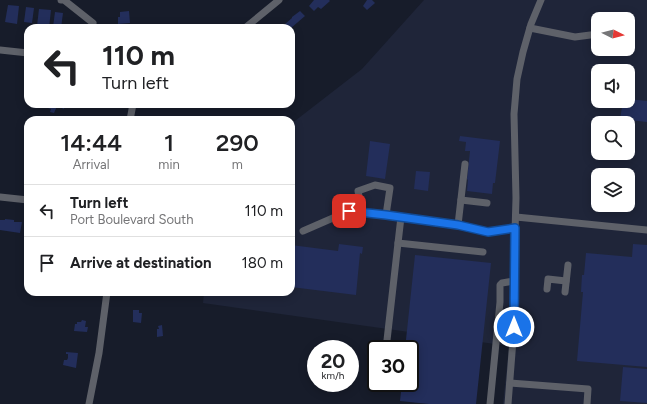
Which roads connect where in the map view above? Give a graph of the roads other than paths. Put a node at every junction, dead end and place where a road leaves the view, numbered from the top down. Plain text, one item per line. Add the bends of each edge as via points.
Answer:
1 (61, 0) edge
2 (278, 0) edge
3 (541, 0) edge
4 (93, 23) dead end
5 (250, 24) edge
6 (530, 28) junction
7 (591, 35) edge
8 (0, 50) edge
9 (24, 53) edge
10 (465, 164) dead end
11 (0, 197) edge
12 (24, 200) edge
13 (461, 200) junction
14 (487, 203) dead end
15 (362, 212) junction
16 (386, 215) junction
17 (401, 217) junction
18 (516, 217) junction
19 (458, 225) junction
20 (515, 228) junction
21 (647, 230) edge
22 (303, 231) dead end
23 (398, 243) junction
24 (483, 252) dead end
25 (568, 265) dead end
26 (514, 281) junction
27 (566, 281) junction
28 (547, 288) dead end
29 (566, 292) dead end
30 (106, 296) edge
31 (387, 340) edge
32 (537, 376) dead end
33 (510, 383) junction
34 (536, 385) junction
35 (89, 404) edge
36 (490, 404) edge
37 (508, 404) edge
38 (587, 404) edge

1 - 4 street
2 - 5 street
3 - 6 street
6 - 7 street via 575,37
6 - 18 street via 517,79
8 - 9 street
10 - 13 street
11 - 12 street
13 - 14 street
13 - 19 street
15 - 16 street
15 - 16 street via 358,191 375,185 390,188
15 - 22 street via 349,211
16 - 17 street
17 - 19 street
17 - 23 street
18 - 20 street
18 - 21 street via 552,224
19 - 20 street via 488,232
20 - 26 street
23 - 24 street
23 - 31 street
25 - 27 street
26 - 33 street via 514,339
26 - 36 street via 500,285
27 - 28 street via 548,279
27 - 29 street
30 - 35 street
32 - 34 street
33 - 34 street
33 - 37 street
34 - 38 street via 588,389

